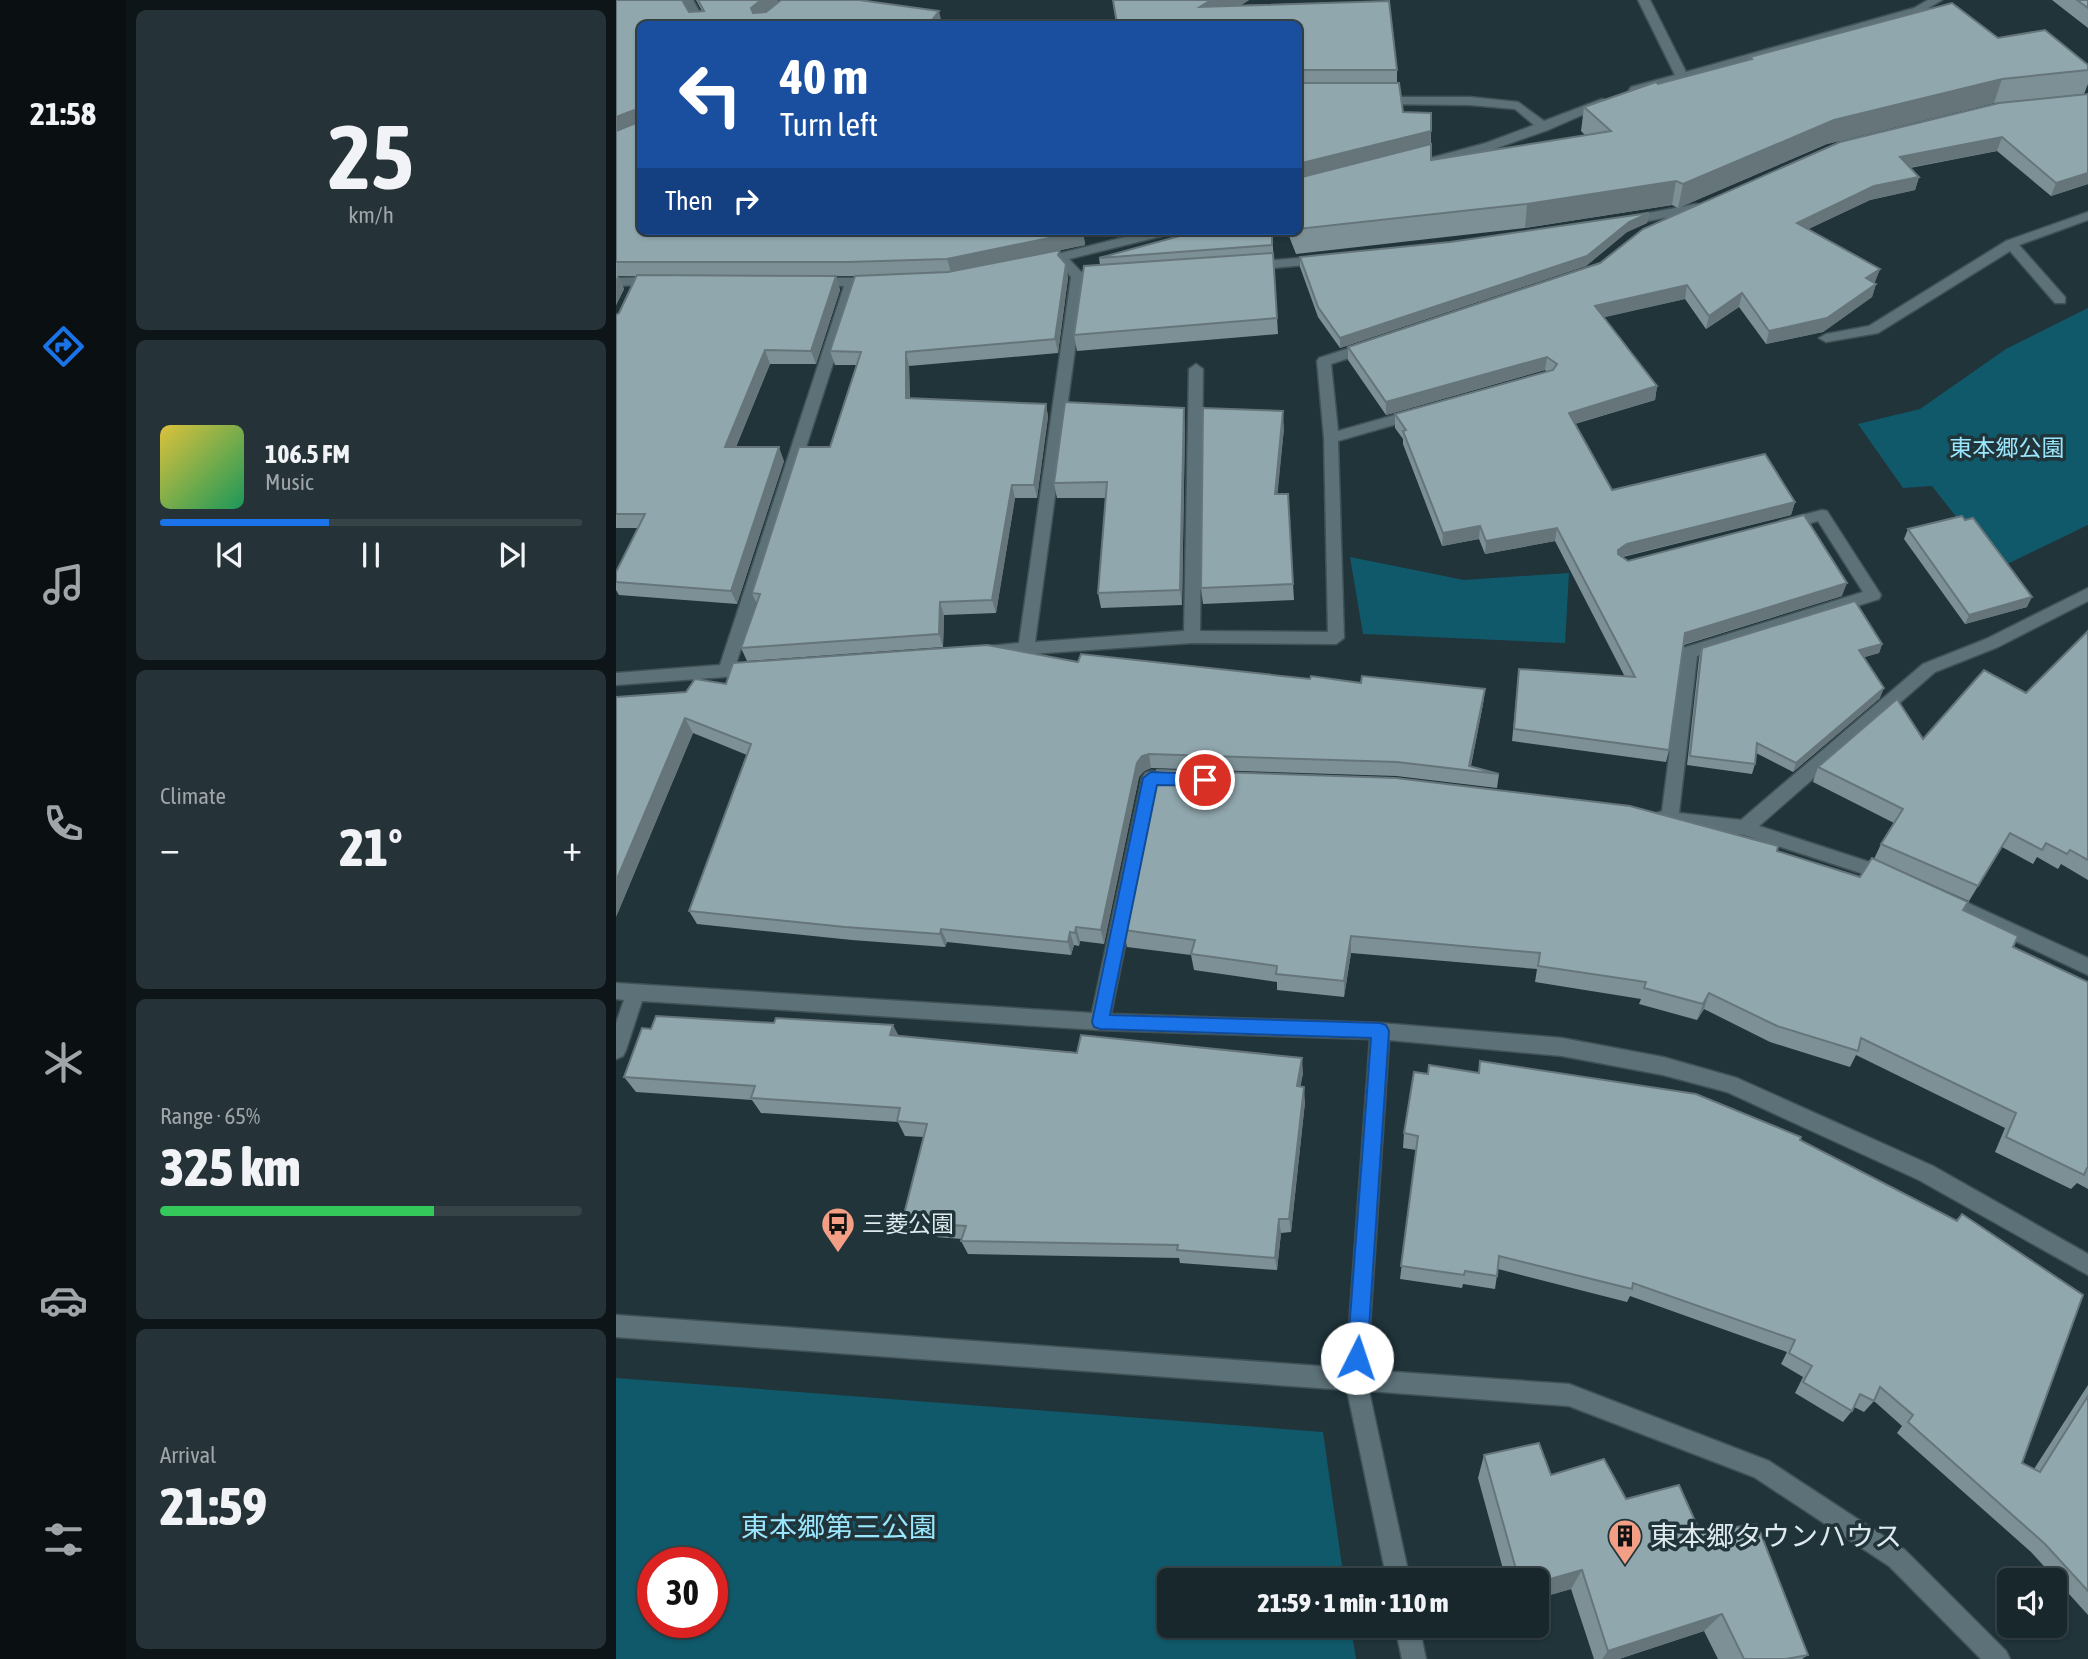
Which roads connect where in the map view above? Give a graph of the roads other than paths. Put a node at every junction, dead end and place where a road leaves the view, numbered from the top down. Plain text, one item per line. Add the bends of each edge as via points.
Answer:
1 (687, 0) edge
2 (1644, 0) edge
3 (1936, 0) edge
4 (699, 21) edge
5 (1682, 76) junction
6 (1364, 101) edge
7 (1544, 127) junction
8 (1414, 166) edge
9 (2088, 216) edge
10 (1619, 222) edge
11 (1149, 235) edge
12 (1634, 237) edge
13 (2011, 244) junction
14 (1060, 258) junction
15 (1338, 258) edge
16 (1019, 266) edge
17 (1243, 267) edge
18 (678, 281) edge
19 (616, 282) edge
20 (798, 282) edge
21 (889, 282) edge
22 (852, 283) junction
23 (2060, 300) dead end
24 (1826, 338) edge
25 (1387, 341) edge
26 (1196, 369) dead end
27 (1426, 412) edge
28 (1332, 438) junction
29 (1770, 529) edge
30 (2088, 594) edge
31 (1192, 637) junction
32 (1026, 648) junction
33 (971, 652) edge
34 (767, 667) edge
35 (726, 671) junction
36 (616, 679) edge
37 (1192, 779) edge
38 (1643, 816) edge
39 (1670, 819) junction
40 (1744, 828) junction
41 (2088, 968) edge
42 (626, 991) edge
43 (1100, 1022) junction
44 (1380, 1031) junction
45 (616, 1050) edge
46 (2088, 1265) edge
47 (616, 1326) edge
48 (1356, 1379) junction
49 (1395, 1568) edge
50 (1410, 1638) edge
51 (1414, 1659) edge
52 (1998, 1659) edge

1 - 4 street
2 - 5 street
3 - 5 street via 1918,10
5 - 7 street
6 - 7 street via 1518,106
7 - 8 street
9 - 13 street
10 - 12 street via 1702,205
11 - 14 street
13 - 23 street
13 - 24 street via 1873,330
14 - 16 street
14 - 32 street via 1085,276
15 - 17 street
18 - 19 street via 635,286
20 - 22 street
21 - 22 street
22 - 35 street
25 - 28 street via 1324,361
26 - 31 street
27 - 28 street
28 - 31 street via 1336,638
29 - 39 street via 1822,515 1873,595 1689,652
30 - 40 street via 1992,643 1929,668
31 - 32 street
32 - 33 street
34 - 35 street
35 - 36 street
37 - 43 street via 1151,778
38 - 39 street
39 - 40 street
40 - 41 street via 1870,867
42 - 43 street
42 - 45 street
43 - 44 street
44 - 46 street via 1562,1047 1730,1084 1926,1173
44 - 48 street
47 - 48 street
48 - 49 street
48 - 52 street via 1569,1395 1761,1469 1897,1558
50 - 51 street

